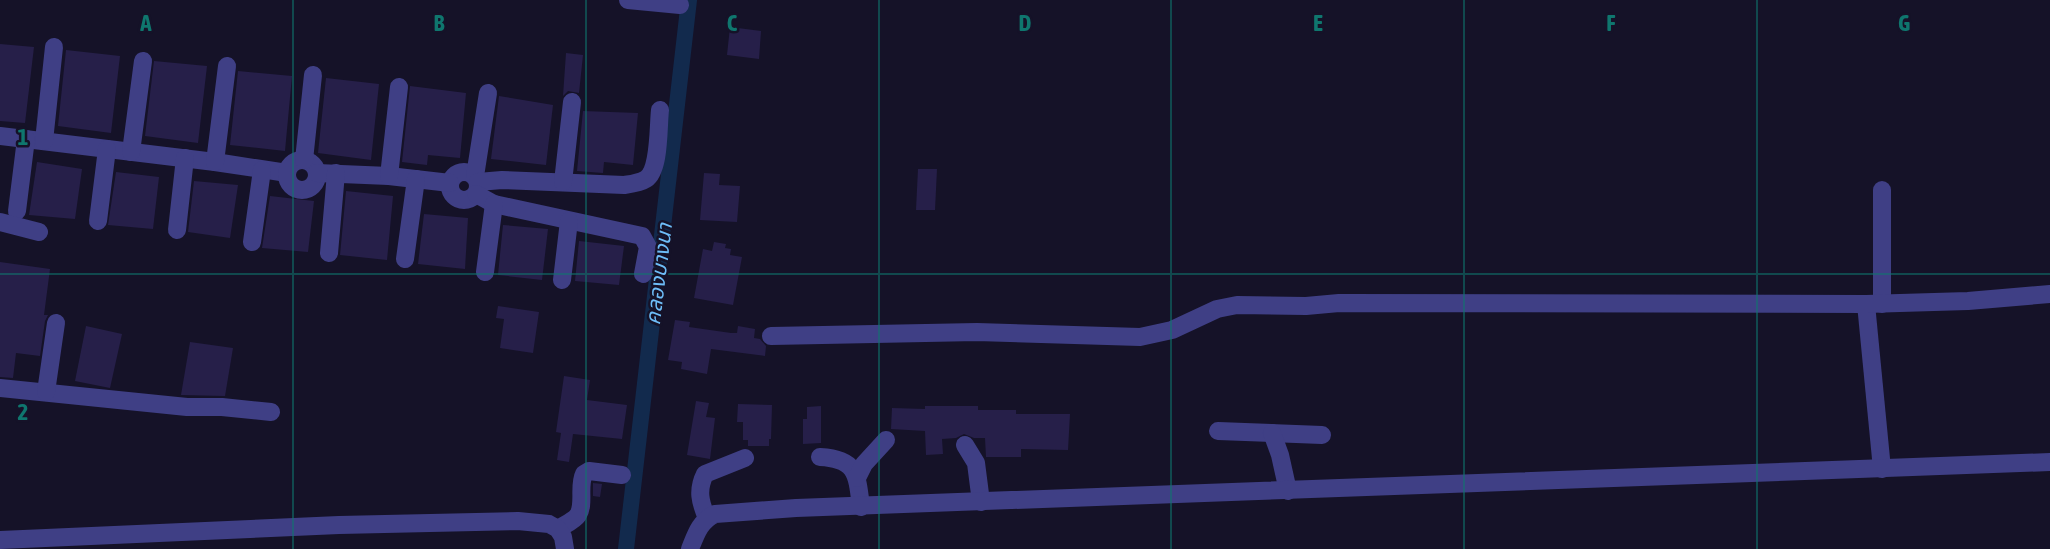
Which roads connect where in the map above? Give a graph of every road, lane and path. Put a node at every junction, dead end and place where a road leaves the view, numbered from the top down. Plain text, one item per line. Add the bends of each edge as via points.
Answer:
1 (628, 0) edge
2 (680, 5) dead end
3 (54, 47) dead end
4 (143, 61) dead end
5 (227, 66) dead end
6 (313, 75) dead end
7 (399, 86) dead end
8 (488, 93) dead end
9 (572, 102) dead end
10 (660, 110) dead end
11 (0, 136) edge
12 (35, 140) junction
13 (107, 149) junction
14 (131, 152) junction
15 (185, 158) junction
16 (304, 160) junction
17 (215, 162) junction
18 (262, 170) junction
19 (287, 173) junction
20 (317, 173) junction
21 (337, 173) junction
22 (389, 176) junction
23 (416, 179) junction
24 (563, 182) junction
25 (476, 184) junction
26 (1882, 190) dead end
27 (494, 204) junction
28 (17, 211) dead end
29 (98, 221) dead end
30 (569, 221) junction
31 (0, 222) edge
32 (177, 230) dead end
33 (39, 232) dead end
34 (252, 242) dead end
35 (329, 253) dead end
36 (405, 259) dead end
37 (485, 271) dead end
38 (643, 274) dead end
39 (562, 280) dead end
40 (2050, 294) edge
41 (1874, 304) junction
42 (56, 323) dead end
43 (771, 336) dead end
44 (0, 388) edge
45 (46, 392) junction
46 (271, 412) dead end
47 (1218, 431) dead end
48 (1272, 433) junction
49 (1322, 436) dead end
50 (886, 440) dead end
51 (965, 445) dead end
52 (820, 457) dead end
53 (745, 458) dead end
54 (2050, 463) edge
55 (1882, 469) junction
56 (622, 475) dead end
57 (857, 478) junction
58 (1288, 491) junction
59 (981, 502) junction
60 (861, 507) junction
61 (707, 518) junction
62 (558, 529) junction
63 (0, 540) edge
64 (565, 549) edge
65 (690, 549) edge

1 - 2 street
3 - 12 street
4 - 14 street
5 - 17 street
6 - 16 street
7 - 22 street
8 - 25 street
9 - 24 street
10 - 24 street via 653,171 646,179 624,185
11 - 12 street
12 - 13 street
12 - 28 street
13 - 14 street
13 - 29 street
14 - 15 street
15 - 17 street
15 - 32 street
16 - 19 street via 293,163
16 - 20 street via 313,164
17 - 18 street
18 - 19 street
18 - 34 street
19 - 20 street via 291,185 302,190 314,185
20 - 21 street
21 - 22 street
21 - 35 street
22 - 23 street
23 - 25 street via 450,183 457,173 470,172
23 - 36 street
24 - 25 street
25 - 27 street
26 - 41 street
27 - 30 street
27 - 37 street
30 - 38 street via 642,236 648,247
30 - 39 street
31 - 33 street
40 - 41 street
41 - 43 street via 1237,305 1140,337 977,332
41 - 55 street
42 - 45 street
44 - 45 street
45 - 46 street
47 - 48 street
48 - 49 street
48 - 58 street
50 - 57 street
51 - 59 street via 976,463
52 - 57 street via 844,461
53 - 61 street via 705,474 699,491
54 - 55 street
55 - 58 street
56 - 62 street via 584,474 578,516
57 - 60 street
58 - 59 street
59 - 60 street
60 - 61 street via 737,512
61 - 65 street
62 - 63 street via 533,522 460,521
62 - 64 street

